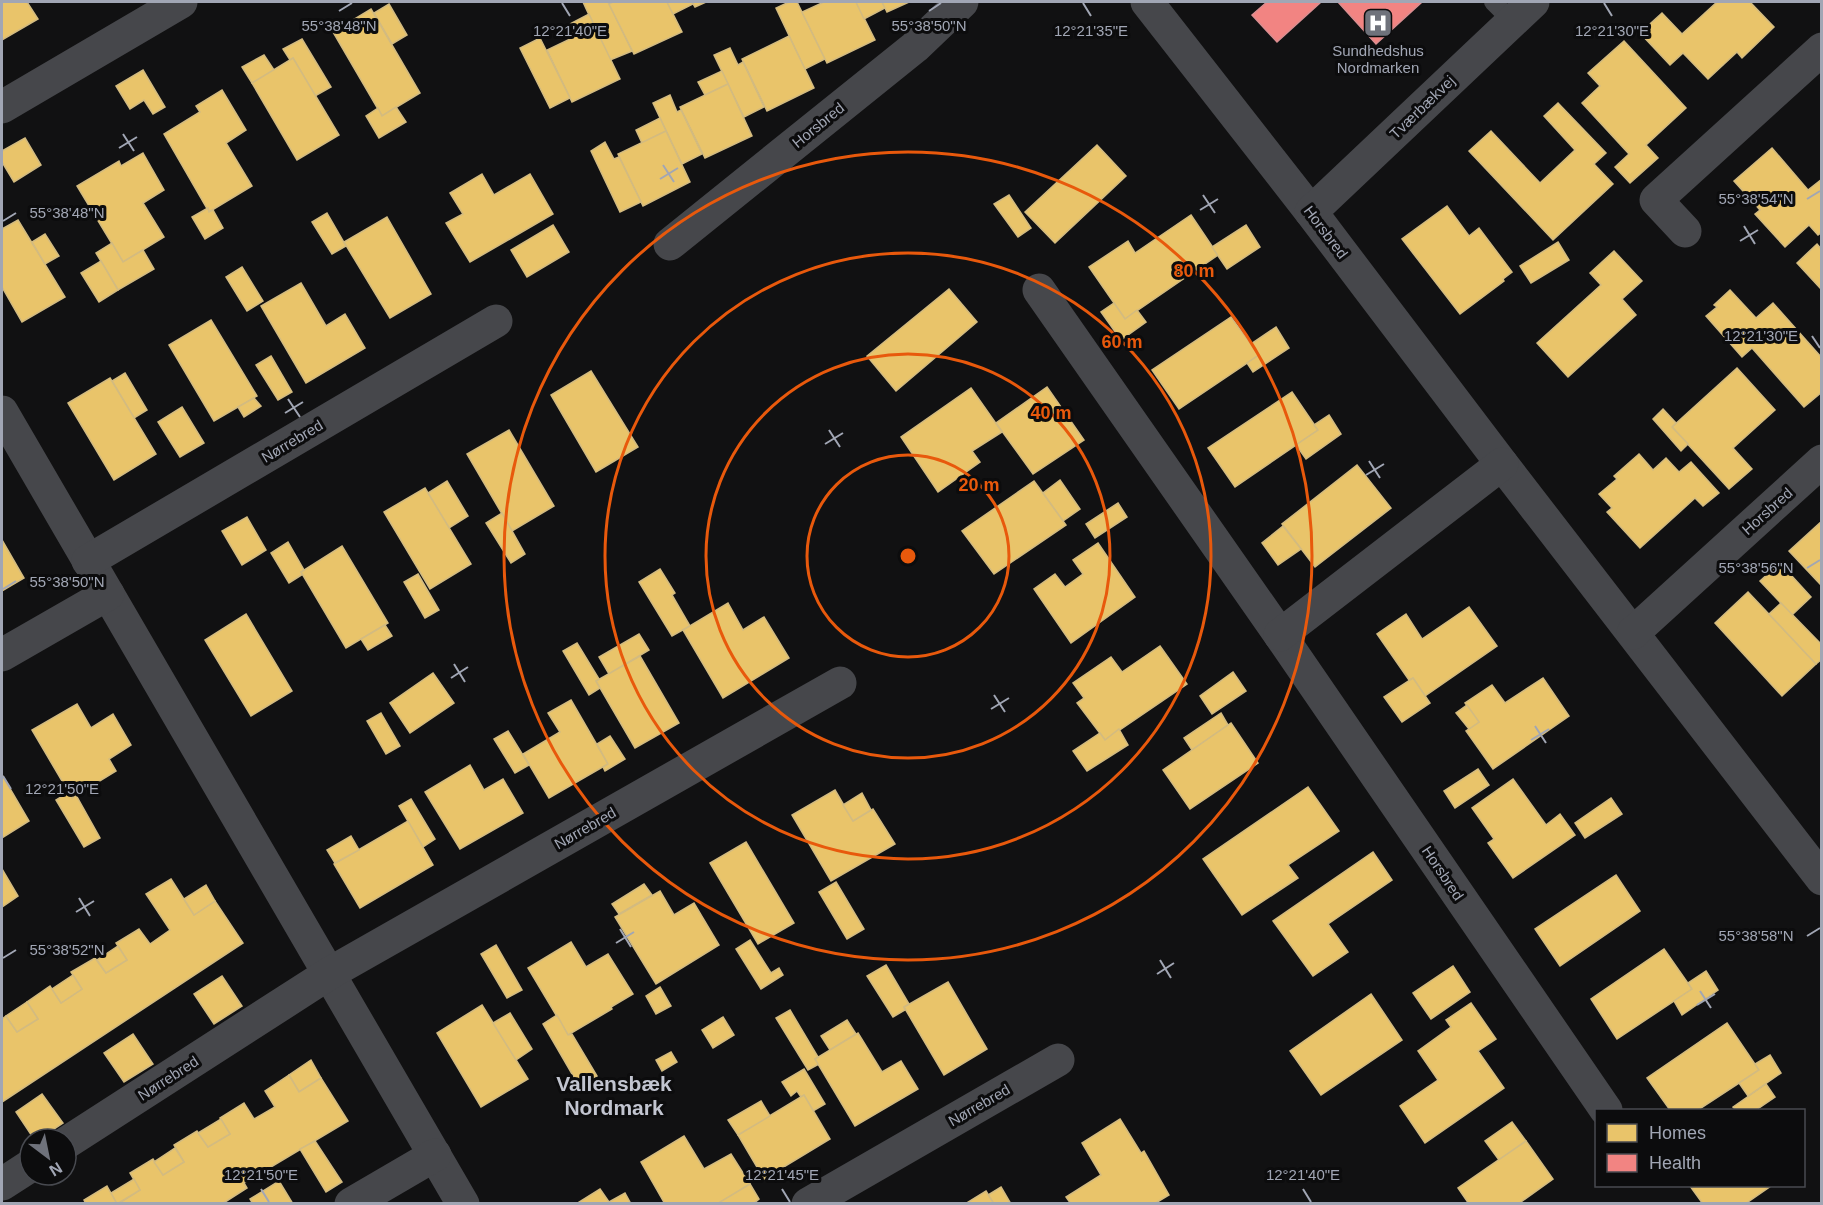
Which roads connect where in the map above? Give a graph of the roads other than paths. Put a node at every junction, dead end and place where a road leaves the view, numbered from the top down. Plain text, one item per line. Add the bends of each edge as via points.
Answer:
1 (181, 2) edge
2 (962, 2) edge
3 (1147, 2) edge
4 (1513, 8) edge
5 (1821, 49) edge
6 (2, 106) edge
7 (1311, 213) junction
8 (1685, 231) dead end
9 (670, 244) dead end
10 (1039, 290) dead end
11 (495, 321) dead end
12 (2, 412) edge
13 (1821, 461) edge
14 (1502, 465) junction
15 (88, 561) junction
16 (108, 594) junction
17 (1633, 633) junction
18 (1280, 635) junction
19 (2, 655) edge
20 (840, 683) dead end
21 (1821, 879) edge
22 (330, 973) junction
23 (1058, 1060) dead end
24 (1605, 1109) edge
25 (78, 1135) edge
26 (435, 1155) junction
27 (18, 1174) edge
28 (2, 1185) edge
29 (351, 1203) edge
30 (463, 1203) edge
31 (808, 1203) edge

1 - 6 street
2 - 9 street, Horsbred via 915,46
3 - 7 street, Horsbred
4 - 7 street, Tværbækvej
5 - 8 street via 1656,200
7 - 14 street, Horsbred
10 - 18 street, Horsbred
11 - 15 street, Nørrebred
12 - 15 street
13 - 17 street, Horsbred
14 - 17 street, Horsbred
14 - 18 street
15 - 16 street
16 - 19 street
16 - 22 street
17 - 21 street, Horsbred
18 - 24 street, Horsbred
20 - 22 street, Nørrebred
22 - 25 street, Nørrebred
22 - 26 street
23 - 31 street, Nørrebred
26 - 29 street
26 - 30 street
27 - 28 street

